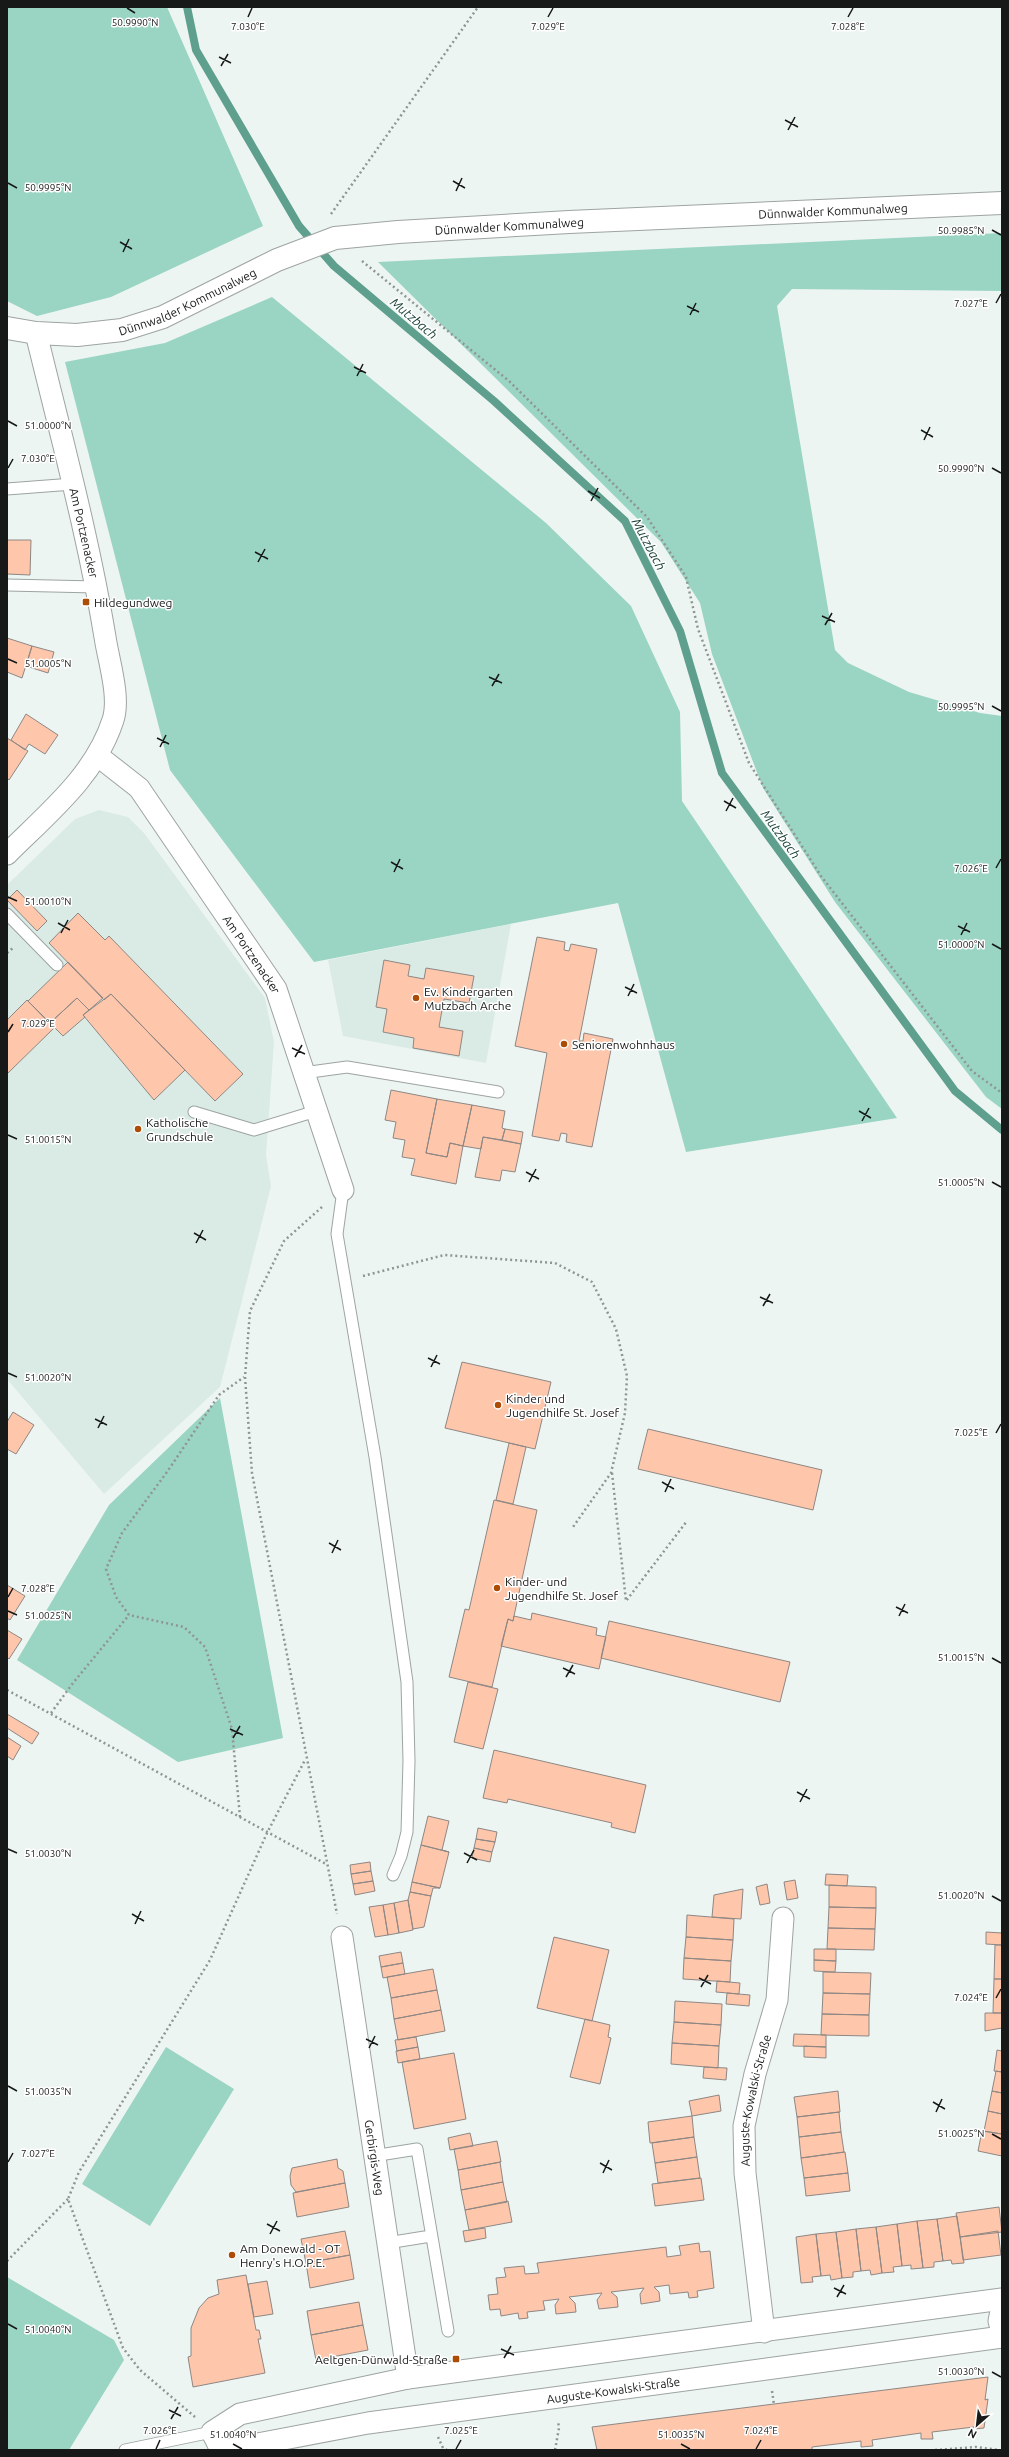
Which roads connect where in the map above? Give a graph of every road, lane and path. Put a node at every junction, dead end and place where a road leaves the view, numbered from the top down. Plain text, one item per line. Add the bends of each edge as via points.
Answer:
1 (478, 7) edge
2 (1002, 204) edge
3 (331, 213) dead end
4 (330, 240) junction
5 (7, 328) edge
6 (36, 333) junction
7 (73, 484) junction
8 (7, 489) edge
9 (7, 585) edge
10 (96, 587) junction
11 (98, 756) junction
12 (7, 854) edge
13 (7, 914) edge
14 (57, 964) dead end
15 (303, 1073) junction
16 (498, 1092) dead end
17 (1002, 1093) edge
18 (316, 1111) junction
19 (194, 1112) dead end
20 (343, 1190) junction
21 (343, 1282) junction
22 (245, 1377) junction
23 (611, 1473) junction
24 (686, 1521) dead end
25 (572, 1527) dead end
26 (129, 1615) junction
27 (7, 1690) edge
28 (52, 1713) junction
29 (306, 1759) junction
30 (240, 1818) junction
31 (267, 1833) junction
32 (326, 1864) junction
33 (393, 1875) dead end
34 (783, 1918) dead end
35 (342, 1938) joint
36 (373, 2156) junction
37 (68, 2199) junction
38 (431, 2236) junction
39 (387, 2243) junction
40 (7, 2260) edge
41 (1002, 2299) edge
42 (1002, 2306) edge
43 (448, 2331) dead end
44 (764, 2332) junction
45 (1002, 2332) edge
46 (1002, 2337) edge
47 (408, 2378) junction
48 (554, 2397) junction
49 (217, 2441) edge
50 (968, 2449) edge
51 (125, 2450) edge
52 (226, 2450) edge
53 (555, 2450) edge
54 (935, 2450) edge
55 (1000, 2450) edge

1 - 3 path
2 - 4 main road, Dünnwalder Kommunalweg via 562,222 398,232
4 - 6 main road, Dünnwalder Kommunalweg via 277,260 163,317 122,330 77,335
4 - 17 path via 509,381 647,517 686,577 698,629 749,763 821,876 972,1071
5 - 6 main road, Dünnwalder Kommunalweg
6 - 7 street, Am Portzenacker
7 - 8 lane via 52,488
7 - 10 street, Am Portzenacker
9 - 10 lane
10 - 11 street, Am Portzenacker via 114,691 113,719
11 - 12 street, Am Portzenacker via 78,783
11 - 15 street, Am Portzenacker via 139,788 276,988
13 - 14 lane
15 - 16 lane via 346,1067
15 - 18 street, Am Portzenacker
18 - 19 lane via 254,1130
18 - 20 street, Am Portzenacker
20 - 21 lane via 337,1234
20 - 22 path via 284,1241 250,1311
21 - 23 path via 444,1255 555,1263 592,1282 616,1328 627,1376 625,1413
21 - 33 lane via 375,1457 407,1682 407,1832
22 - 26 path via 219,1395 122,1533 106,1569 116,1597
22 - 29 path via 252,1473
23 - 24 path via 626,1601
23 - 25 path
26 - 28 path via 73,1682
26 - 30 path via 184,1627 205,1647 232,1729
27 - 28 path
28 - 30 path
29 - 31 path
29 - 32 path
30 - 31 path
31 - 32 path
31 - 37 path via 210,1960 79,2172
32 - 35 path
34 - 44 street, Auguste-Kowalski-Straße via 777,2000 755,2074 744,2126 745,2173
35 - 36 street, Gerbirgis-Weg
36 - 38 lane via 417,2149
36 - 39 street, Gerbirgis-Weg
37 - 40 path
37 - 49 path via 123,2348 140,2370
38 - 39 lane
38 - 43 lane
39 - 47 street, Gerbirgis-Weg
41 - 44 street
42 - 45 street
44 - 47 street
46 - 48 street, Auguste-Kowalski-Straße
47 - 49 street via 240,2414
48 - 52 street, Auguste-Kowalski-Straße via 368,2423
48 - 53 path via 560,2428
49 - 51 lane
50 - 54 path
50 - 55 path

